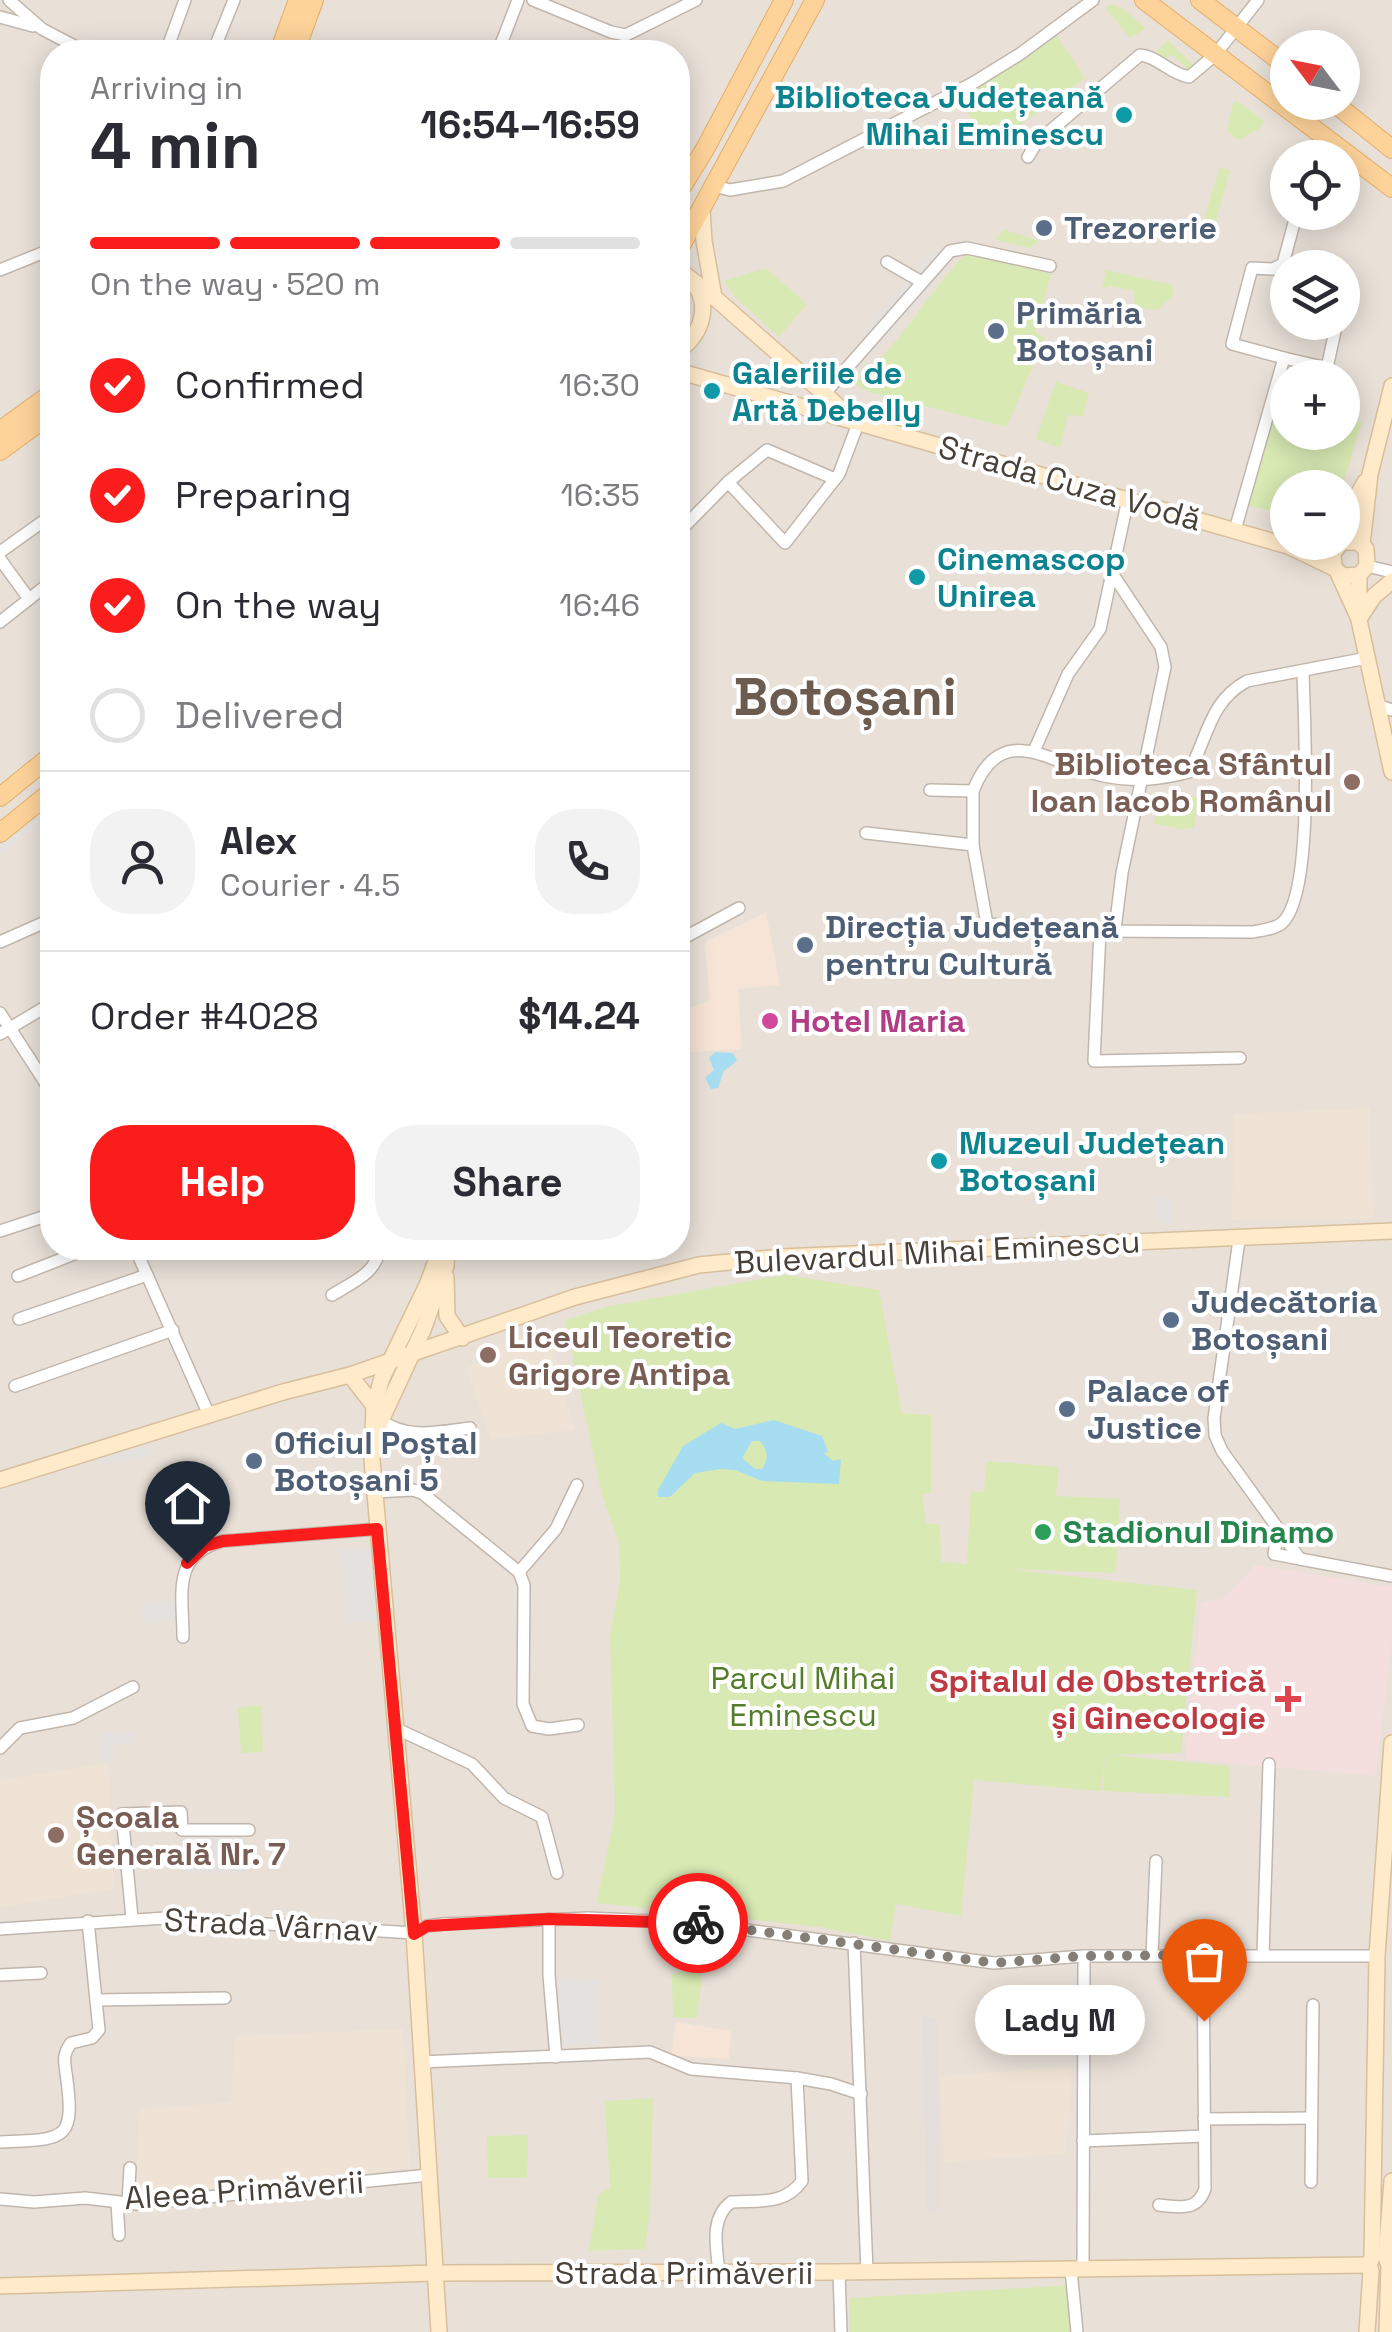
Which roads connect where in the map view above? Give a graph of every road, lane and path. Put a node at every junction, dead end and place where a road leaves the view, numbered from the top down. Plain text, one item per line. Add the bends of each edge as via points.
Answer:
1 (9, 0) edge
2 (185, 0) edge
3 (234, 0) edge
4 (298, 0) edge
5 (314, 0) edge
6 (518, 0) edge
7 (533, 0) edge
8 (696, 0) edge
9 (769, 0) edge
10 (784, 0) edge
11 (816, 0) edge
12 (1092, 0) edge
13 (1144, 0) edge
14 (1200, 0) edge
15 (1258, 0) edge
16 (0, 17) edge
17 (42, 28) junction
18 (1238, 29) junction
19 (64, 40) edge
20 (170, 40) edge
21 (219, 40) edge
22 (283, 40) edge
23 (299, 40) edge
24 (503, 40) edge
25 (762, 41) junction
26 (1270, 53) edge
27 (1215, 55) junction
28 (1355, 120) edge
29 (1392, 149) edge
30 (1028, 157) dead end
31 (690, 173) edge
32 (715, 186) junction
33 (1388, 188) edge
34 (702, 209) junction
35 (690, 230) edge
36 (1291, 230) edge
37 (40, 254) edge
38 (887, 262) dead end
39 (1050, 266) dead end
40 (0, 270) edge
41 (690, 279) edge
42 (920, 281) junction
43 (694, 282) junction
44 (714, 296) junction
45 (690, 340) edge
46 (1332, 340) edge
47 (1284, 358) junction
48 (690, 374) edge
49 (1392, 386) edge
50 (40, 402) edge
51 (828, 402) junction
52 (1390, 405) edge
53 (856, 420) junction
54 (40, 422) edge
55 (0, 431) edge
56 (0, 451) edge
57 (1370, 474) junction
58 (835, 479) junction
59 (728, 482) junction
60 (1360, 492) edge
61 (1128, 499) junction
62 (690, 520) edge
63 (40, 524) edge
64 (1235, 530) junction
65 (1270, 541) edge
66 (1362, 544) joint
67 (0, 555) edge
68 (1315, 560) edge
69 (1333, 560) edge
70 (1363, 570) junction
71 (1336, 571) junction
72 (1392, 572) edge
73 (1112, 573) junction
74 (1392, 582) edge
75 (40, 590) edge
76 (29, 599) junction
77 (1359, 620) junction
78 (0, 622) edge
79 (1366, 658) junction
80 (1303, 671) junction
81 (1384, 708) edge
82 (1034, 751) junction
83 (40, 764) edge
84 (1392, 772) edge
85 (1142, 781) junction
86 (930, 790) dead end
87 (973, 792) junction
88 (0, 797) edge
89 (40, 801) edge
90 (866, 833) dead end
91 (0, 834) edge
92 (973, 845) junction
93 (739, 908) dead end
94 (40, 925) edge
95 (1116, 930) junction
96 (1100, 931) junction
97 (690, 934) edge
98 (0, 942) edge
99 (40, 1011) edge
100 (0, 1013) edge
101 (5, 1031) edge
102 (1240, 1058) dead end
103 (40, 1076) edge
104 (40, 1218) edge
105 (0, 1231) edge
106 (1392, 1234) edge
107 (1238, 1240) junction
108 (59, 1260) edge
109 (140, 1260) edge
110 (377, 1260) edge
111 (438, 1260) edge
112 (445, 1260) edge
113 (446, 1266) junction
114 (147, 1275) junction
115 (18, 1276) dead end
116 (332, 1295) dead end
117 (19, 1319) dead end
118 (173, 1330) junction
119 (462, 1338) junction
120 (415, 1351) junction
121 (390, 1359) junction
122 (350, 1375) junction
123 (15, 1386) dead end
124 (377, 1413) junction
125 (210, 1415) junction
126 (470, 1428) dead end
127 (0, 1480) edge
128 (577, 1485) dead end
129 (374, 1492) junction
130 (377, 1529) junction
131 (519, 1572) junction
132 (1392, 1576) edge
133 (184, 1637) dead end
134 (133, 1687) dead end
135 (578, 1726) dead end
136 (395, 1728) junction
137 (1392, 1743) edge
138 (0, 1748) edge
139 (1269, 1764) dead end
140 (249, 1830) dead end
141 (1156, 1861) dead end
142 (557, 1873) dead end
143 (132, 1918) junction
144 (549, 1919) junction
145 (88, 1921) junction
146 (0, 1928) edge
147 (414, 1934) junction
148 (854, 1942) junction
149 (1264, 1954) junction
150 (1152, 1955) junction
151 (1203, 1955) junction
152 (1084, 1956) junction
153 (1377, 1956) junction
154 (41, 1973) dead end
155 (0, 1975) edge
156 (225, 1998) dead end
157 (96, 2000) junction
158 (1313, 2004) dead end
159 (556, 2057) junction
160 (421, 2062) junction
161 (798, 2078) junction
162 (861, 2094) junction
163 (1312, 2118) junction
164 (1204, 2119) junction
165 (1204, 2136) junction
166 (1083, 2141) junction
167 (0, 2142) edge
168 (130, 2168) dead end
169 (428, 2175) junction
170 (1392, 2181) edge
171 (1310, 2182) dead end
172 (0, 2198) edge
173 (122, 2202) junction
174 (1158, 2205) dead end
175 (118, 2235) dead end
176 (1381, 2264) edge
177 (1077, 2270) junction
178 (839, 2272) junction
179 (868, 2272) junction
180 (435, 2273) junction
181 (719, 2273) junction
182 (0, 2286) edge
183 (439, 2332) edge
184 (841, 2332) edge
185 (1077, 2332) edge
186 (1366, 2332) edge
187 (1387, 2332) edge

1 - 17 street
2 - 20 street
3 - 21 street
4 - 22 main road
5 - 23 main road
6 - 24 street
7 - 8 street via 626,36
9 - 25 main road
10 - 25 main road
11 - 32 main road
12 - 32 street via 972,83 783,182
13 - 27 main road
14 - 18 main road
15 - 18 street
16 - 17 street
17 - 19 street
18 - 26 main road
18 - 27 street
25 - 31 main road
27 - 30 street via 1189,77 1140,55 1036,142
27 - 33 main road
28 - 29 main road
32 - 34 main road
34 - 35 main road
34 - 44 main road
36 - 47 street via 1279,268 1252,268 1232,344
37 - 40 street
38 - 42 street
39 - 42 street via 957,248
41 - 43 main road, Strada Cuza Vodă
42 - 51 street via 836,380
43 - 44 main road, Strada Cuza Vodă
43 - 45 main road via 704,312
44 - 51 main road, Strada Cuza Vodă
46 - 47 street via 1326,368
47 - 64 street
48 - 51 main road, Strada Cuza Vodă via 809,406
49 - 52 main road
50 - 55 main road
51 - 53 main road, Strada Cuza Vodă
52 - 57 main road
53 - 58 street
53 - 61 main road, Strada Cuza Vodă
54 - 56 main road
57 - 60 main road
57 - 66 main road
58 - 59 street via 770,450
58 - 59 street via 785,543
59 - 62 street
61 - 64 main road, Strada Cuza Vodă
61 - 73 street
63 - 67 street
64 - 65 main road, Strada Cuza Vodă
66 - 70 main road via 1368,554
67 - 76 street
68 - 71 main road, Strada Cuza Vodă
69 - 71 main road
70 - 71 main road via 1348,577
70 - 72 street
70 - 77 main road
71 - 77 main road
73 - 82 street via 1100,629 1068,674
73 - 85 street via 1164,656
74 - 77 main road
75 - 76 street
76 - 78 street
77 - 79 main road
79 - 80 street
79 - 81 main road
80 - 85 street via 1231,689 1218,703 1189,772
80 - 95 street via 1302,875 1290,913 1281,924 1253,932
81 - 84 main road
82 - 85 street via 1101,775
82 - 87 street via 1013,749 994,757
83 - 88 main road
85 - 95 street
86 - 87 street
87 - 92 street
89 - 91 main road
90 - 92 street
92 - 96 street via 987,924
93 - 97 street
94 - 98 street
95 - 96 street
96 - 102 street via 1094,1060
99 - 101 street
100 - 101 street
101 - 103 street
104 - 105 street
106 - 107 main road, Bulevardul Mihai Eminescu
107 - 119 main road, Bulevardul Mihai Eminescu via 734,1261 575,1297
107 - 132 street via 1214,1418 1222,1452 1300,1559
108 - 115 street
109 - 114 street
110 - 116 street
111 - 121 main road
112 - 113 main road
113 - 119 main road via 448,1316
113 - 120 main road
114 - 117 street
114 - 118 street
118 - 123 street
118 - 125 street
119 - 120 main road, Bulevardul Mihai Eminescu
120 - 121 main road, Bulevardul Mihai Eminescu
120 - 124 main road
121 - 122 main road, Bulevardul Mihai Eminescu
121 - 124 main road
122 - 124 main road
122 - 125 main road, Bulevardul Mihai Eminescu
124 - 126 street via 414,1435
124 - 129 main road
125 - 127 main road, Bulevardul Mihai Eminescu
128 - 131 street via 556,1529
129 - 130 main road
129 - 131 street via 422,1494
130 - 133 street via 205,1546 182,1575
130 - 136 main road
131 - 135 street via 523,1704 532,1726
134 - 138 street via 73,1718 20,1728
136 - 142 street via 472,1764 504,1798 542,1817
136 - 147 main road
137 - 153 main road
139 - 149 street
140 - 143 street via 182,1830 180,1812 122,1814
141 - 150 street
143 - 145 street, Strada Vârnav
143 - 147 street, Strada Vârnav
144 - 147 street, Strada Vârnav via 427,1926
144 - 148 street, Strada Vârnav via 695,1923
144 - 159 street
145 - 146 street, Strada Vârnav
145 - 157 street
147 - 160 main road
148 - 152 street, Strada Vârnav via 994,1963
148 - 162 street
149 - 151 street, Strada Vârnav
149 - 153 street, Strada Vârnav
150 - 151 street, Strada Vârnav
150 - 152 street, Strada Vârnav
151 - 164 street
152 - 166 street
153 - 176 main road
154 - 155 street
156 - 157 street
157 - 167 street via 98,2034 70,2043 64,2056 70,2124 61,2135 42,2140
158 - 163 street
159 - 160 street
159 - 161 street via 650,2052 691,2070
160 - 169 main road
161 - 162 street
161 - 181 street via 802,2181 780,2200 725,2206 716,2224
162 - 179 street
163 - 164 street
163 - 171 street
164 - 165 street
165 - 166 street
165 - 174 street via 1202,2199 1187,2208
166 - 177 street
168 - 173 street
169 - 173 street, Aleea Primăverii
169 - 180 main road
170 - 176 main road
172 - 173 street, Aleea Primăverii
173 - 175 street
176 - 177 main road, Strada Primăverii
176 - 186 main road
176 - 187 main road
177 - 179 main road, Strada Primăverii
177 - 185 street
178 - 179 main road, Strada Primăverii
178 - 181 main road, Strada Primăverii
178 - 184 street
180 - 181 main road, Strada Primăverii
180 - 182 main road, Strada Primăverii
180 - 183 main road

